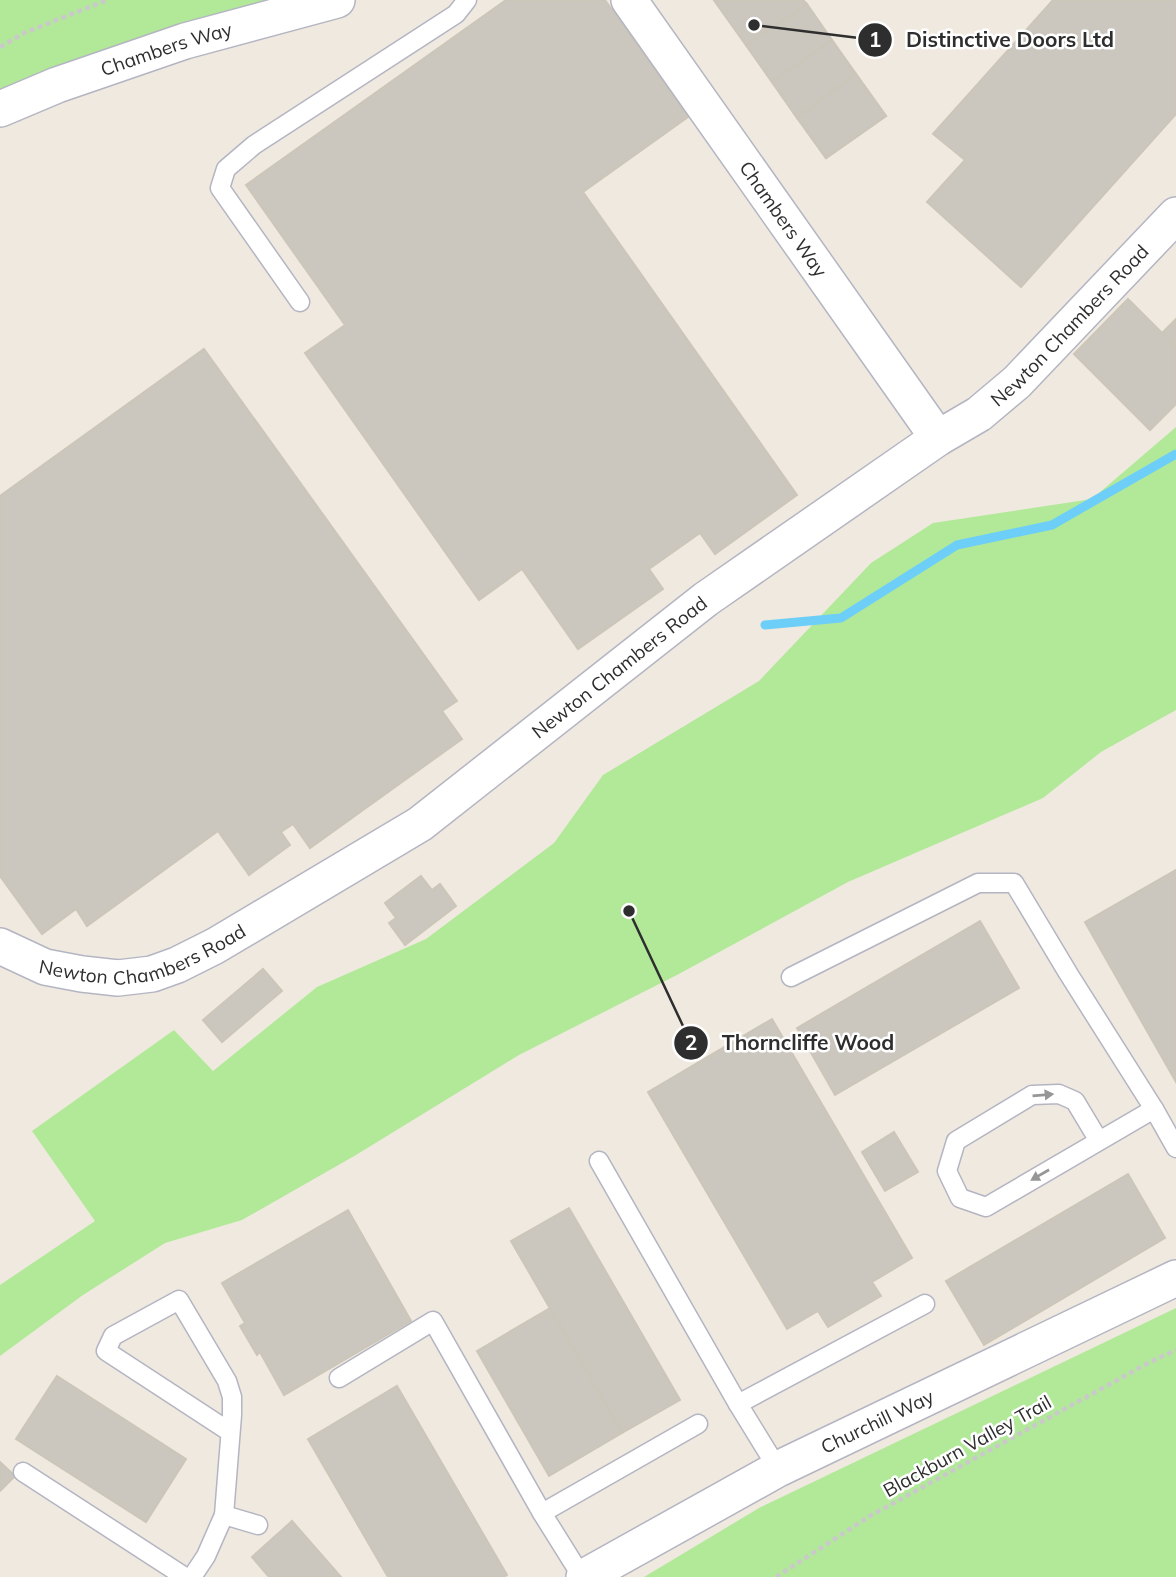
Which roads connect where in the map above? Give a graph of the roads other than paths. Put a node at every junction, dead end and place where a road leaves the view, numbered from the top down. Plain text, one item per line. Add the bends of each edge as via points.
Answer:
1 (337, 0) edge
2 (467, 0) edge
3 (629, 0) edge
4 (0, 109) edge
5 (1176, 215) edge
6 (300, 302) dead end
7 (938, 438) junction
8 (0, 946) edge
9 (791, 977) dead end
10 (1154, 1109) junction
11 (1100, 1141) junction
12 (1176, 1148) edge
13 (599, 1161) dead end
14 (1176, 1278) edge
15 (925, 1304) dead end
16 (338, 1378) dead end
17 (738, 1404) junction
18 (698, 1424) dead end
19 (230, 1432) junction
20 (778, 1469) junction
21 (23, 1472) dead end
22 (542, 1513) junction
23 (224, 1515) junction
24 (258, 1525) dead end
25 (185, 1577) edge
26 (192, 1577) edge
27 (583, 1577) edge

1 - 4 street, Chambers Way via 186,41
2 - 6 lane via 456,13 254,145 226,169 220,188
3 - 7 street, Chambers Way
5 - 7 street, Newton Chambers Road via 1017,382 979,414
7 - 8 street, Newton Chambers Road via 706,599 420,824 215,946 152,974 118,978 45,967
9 - 10 lane via 978,883 1014,883
10 - 11 lane
10 - 12 lane
11 -> 11 lane via 986,1207 960,1198 947,1171 956,1141 1032,1095 1059,1094 1075,1101
13 - 17 lane
14 - 20 street, Churchill Way
15 - 17 lane
16 - 22 lane via 433,1321
17 - 20 lane
18 - 22 lane
19 - 19 lane via 106,1351 113,1336 179,1300 227,1381 232,1398
19 - 23 lane
20 - 27 street, Churchill Way
21 - 25 lane
22 - 27 lane
23 - 24 lane
23 - 26 lane

